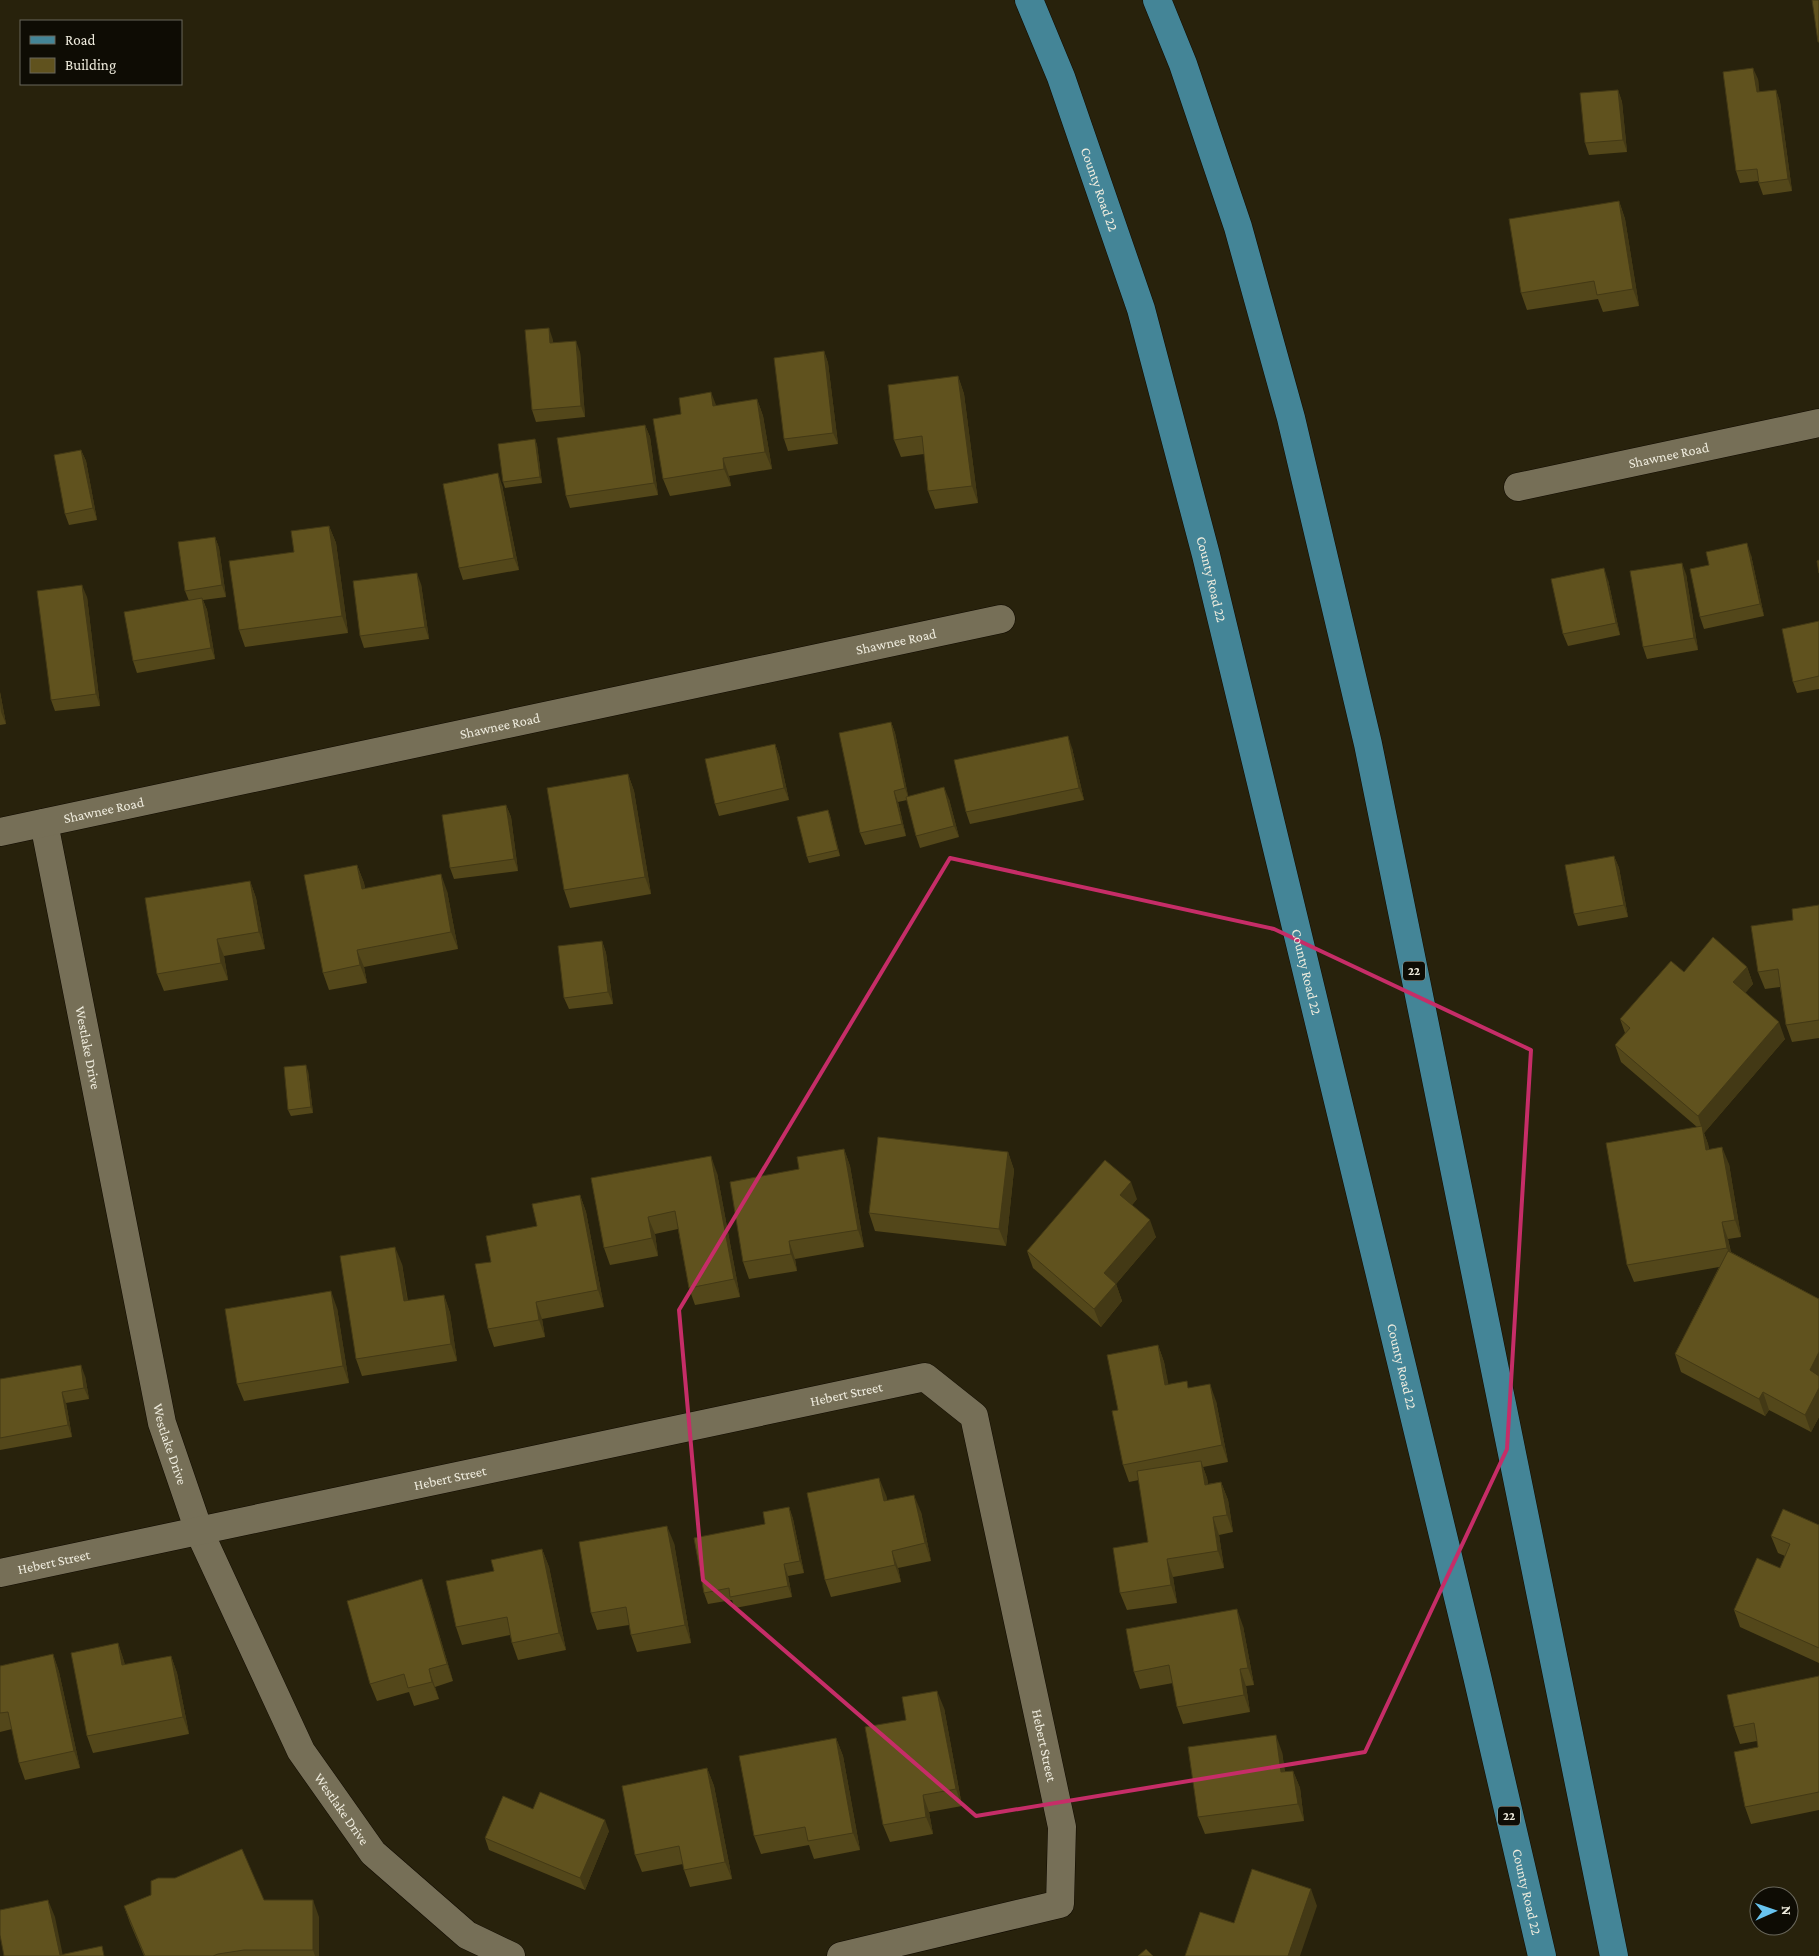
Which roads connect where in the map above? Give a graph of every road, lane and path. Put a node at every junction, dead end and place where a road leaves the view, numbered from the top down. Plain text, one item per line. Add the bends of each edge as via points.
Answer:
1 (1029, 0) edge
2 (1157, 0) edge
3 (1819, 423) edge
4 (1518, 487) dead end
5 (1001, 619) dead end
6 (44, 823) junction
7 (0, 832) edge
8 (199, 1531) junction
9 (0, 1573) edge
10 (511, 1956) edge
11 (841, 1956) edge
12 (1542, 1956) edge
13 (1614, 1956) edge

1 - 12 main road, County Road 22 / 22 via 1062,77 1149,337 1208,565
2 - 13 main road, 22 via 1183,64 1240,236 1291,418 1366,734
3 - 4 street, Shawnee Road
5 - 6 street, Shawnee Road
6 - 7 street, Shawnee Road
6 - 8 street, Westlake Drive via 162,1423
8 - 9 street, Hebert Street
8 - 10 street, Westlake Drive via 301,1751 373,1853 467,1935
8 - 11 street, Hebert Street via 925,1378 974,1416 1062,1827 1060,1904

